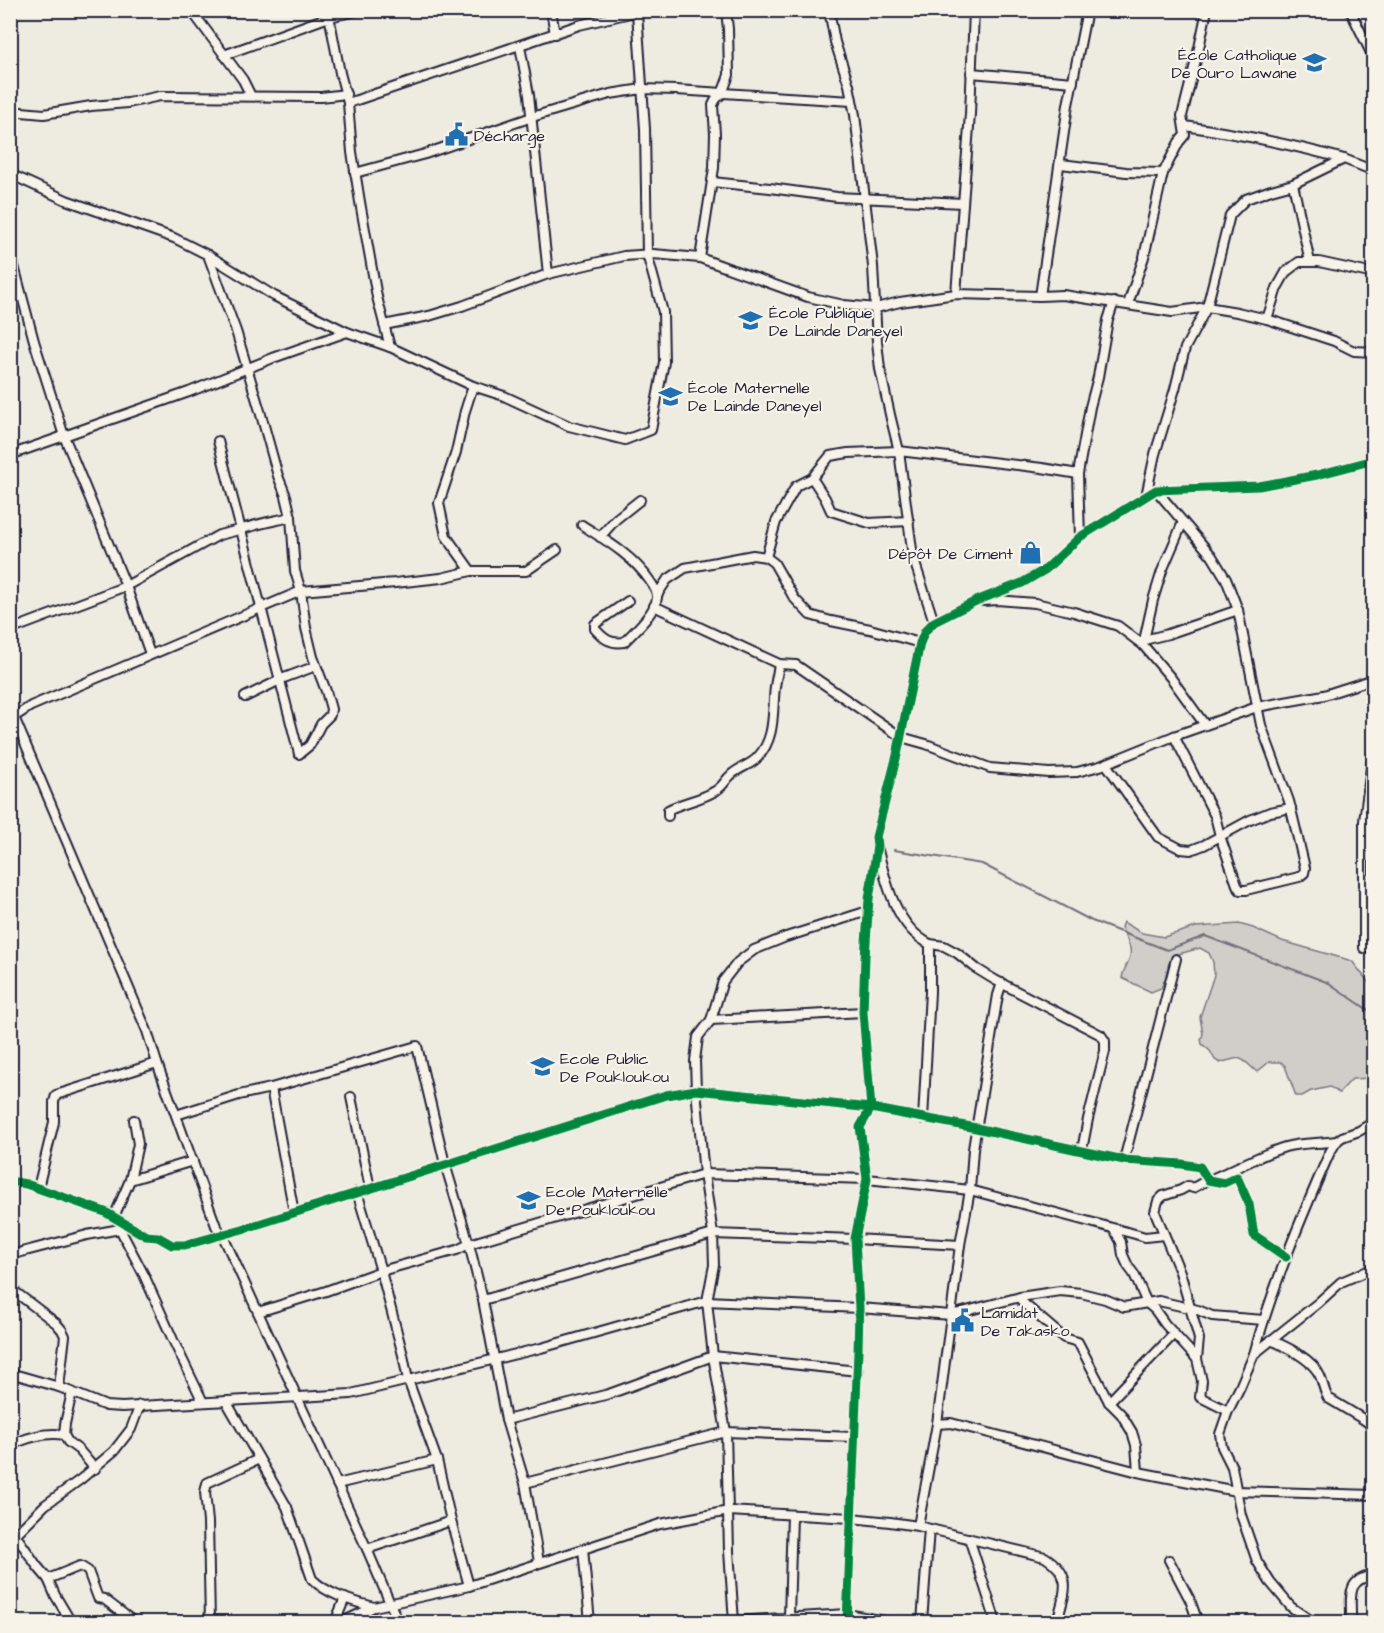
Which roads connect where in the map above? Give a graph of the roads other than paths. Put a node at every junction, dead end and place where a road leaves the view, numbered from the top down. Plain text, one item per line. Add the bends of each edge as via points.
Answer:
1 (193, 10) edge
2 (362, 10) edge
3 (551, 10) edge
4 (726, 10) edge
5 (829, 10) edge
6 (974, 10) edge
7 (1087, 10) edge
8 (1207, 10) edge
9 (1350, 10) edge
10 (640, 11) edge
11 (329, 14) edge
12 (555, 34) junction
13 (520, 46) junction
14 (224, 55) junction
15 (1374, 59) edge
16 (971, 73) junction
17 (1073, 82) junction
18 (642, 89) junction
19 (346, 94) junction
20 (722, 94) junction
21 (250, 96) junction
22 (852, 101) junction
23 (348, 103) junction
24 (10, 111) edge
25 (532, 117) junction
26 (1185, 126) junction
27 (1344, 159) junction
28 (1061, 164) junction
29 (1374, 171) edge
30 (355, 173) junction
31 (1163, 173) junction
32 (10, 174) edge
33 (712, 182) junction
34 (1293, 184) junction
35 (866, 199) junction
36 (963, 203) junction
37 (10, 251) edge
38 (647, 254) junction
39 (208, 255) junction
40 (700, 258) junction
41 (1310, 262) junction
42 (548, 274) junction
43 (1374, 274) edge
44 (957, 294) junction
45 (1040, 296) junction
46 (1114, 302) junction
47 (1128, 304) junction
48 (1207, 307) junction
49 (876, 308) junction
50 (1267, 319) junction
51 (384, 325) junction
52 (347, 332) junction
53 (390, 347) junction
54 (1374, 352) edge
55 (247, 370) junction
56 (473, 386) junction
57 (64, 436) junction
58 (218, 441) dead end
59 (900, 450) junction
60 (10, 455) edge
61 (1374, 460) edge
62 (1078, 474) junction
63 (812, 478) junction
64 (1156, 490) junction
65 (1146, 496) junction
66 (640, 500) dead end
67 (291, 517) junction
68 (909, 521) junction
69 (1183, 522) junction
70 (582, 525) dead end
71 (241, 529) junction
72 (600, 537) junction
73 (1080, 537) junction
74 (556, 550) dead end
75 (766, 557) junction
76 (471, 571) junction
77 (126, 586) junction
78 (301, 591) junction
79 (657, 595) junction
80 (628, 601) dead end
81 (976, 601) junction
82 (654, 606) junction
83 (261, 607) junction
84 (1238, 610) junction
85 (934, 622) junction
86 (10, 630) edge
87 (920, 643) junction
88 (1143, 643) junction
89 (150, 654) junction
90 (779, 664) junction
91 (316, 666) junction
92 (280, 680) junction
93 (1374, 680) edge
94 (245, 697) dead end
95 (1257, 707) junction
96 (12, 714) edge
97 (1205, 725) junction
98 (1174, 736) junction
99 (901, 737) junction
100 (1374, 745) edge
101 (1106, 764) junction
102 (1291, 808) junction
103 (668, 816) dead end
104 (1220, 836) junction
105 (877, 846) junction
106 (868, 911) junction
107 (930, 945) junction
108 (1364, 948) dead end
109 (1176, 959) dead end
110 (1002, 983) junction
111 (863, 1012) junction
112 (711, 1020) junction
113 (157, 1063) junction
114 (271, 1088) junction
115 (696, 1090) junction
116 (351, 1097) dead end
117 (871, 1108) junction
118 (176, 1115) junction
119 (923, 1119) junction
120 (134, 1120) dead end
121 (1374, 1122) edge
122 (976, 1128) junction
123 (1337, 1141) junction
124 (1082, 1150) junction
125 (1124, 1160) junction
126 (193, 1161) junction
127 (445, 1164) junction
128 (704, 1174) junction
129 (867, 1179) junction
130 (10, 1180) edge
131 (130, 1180) junction
132 (1208, 1180) junction
133 (38, 1188) junction
134 (370, 1188) junction
135 (970, 1190) junction
136 (357, 1192) junction
137 (294, 1213) junction
138 (114, 1217) junction
139 (128, 1224) junction
140 (120, 1229) junction
141 (1114, 1229) junction
142 (222, 1234) junction
143 (713, 1234) junction
144 (1164, 1235) junction
145 (855, 1239) junction
146 (469, 1244) junction
147 (960, 1245) junction
148 (10, 1255) edge
149 (1286, 1257) junction
150 (1374, 1268) edge
151 (381, 1271) junction
152 (10, 1288) edge
153 (1020, 1297) junction
154 (483, 1300) junction
155 (707, 1301) junction
156 (1147, 1304) junction
157 (859, 1308) junction
158 (1190, 1308) junction
159 (258, 1312) junction
160 (951, 1315) junction
161 (1264, 1320) junction
162 (1174, 1334) junction
163 (1271, 1341) junction
164 (1254, 1354) junction
165 (713, 1356) junction
166 (495, 1359) junction
167 (1197, 1359) junction
168 (858, 1371) junction
169 (10, 1372) edge
170 (408, 1380) junction
171 (59, 1387) junction
172 (72, 1392) junction
173 (297, 1397) junction
174 (226, 1401) junction
175 (203, 1402) junction
176 (1109, 1402) junction
177 (140, 1405) junction
178 (1228, 1411) junction
179 (506, 1420) junction
180 (937, 1424) junction
181 (1373, 1428) edge
182 (726, 1432) junction
183 (64, 1435) junction
184 (854, 1437) junction
185 (10, 1440) edge
186 (259, 1459) junction
187 (437, 1460) junction
188 (95, 1469) junction
189 (1138, 1472) junction
190 (525, 1483) junction
191 (337, 1484) junction
192 (1236, 1491) junction
193 (1374, 1495) edge
194 (729, 1511) junction
195 (792, 1515) junction
196 (851, 1518) junction
197 (451, 1521) junction
198 (918, 1526) junction
199 (929, 1528) junction
200 (12, 1533) edge
201 (969, 1538) junction
202 (367, 1549) junction
203 (583, 1549) junction
204 (1169, 1560) dead end
205 (539, 1562) junction
206 (1374, 1575) edge
207 (48, 1579) junction
208 (469, 1586) junction
209 (345, 1598) junction
210 (389, 1604) junction
211 (374, 1607) junction
212 (789, 1617) junction
213 (847, 1618) edge
214 (734, 1622) edge
215 (71, 1623) edge
216 (134, 1623) edge
217 (210, 1623) edge
218 (335, 1623) edge
219 (342, 1623) edge
220 (398, 1623) edge
221 (590, 1623) edge
222 (721, 1623) edge
223 (890, 1623) edge
224 (922, 1623) edge
225 (996, 1623) edge
226 (1057, 1623) edge
227 (1198, 1623) edge
228 (1312, 1623) edge
229 (1351, 1623) edge

1 - 14 street
2 - 11 street
3 - 12 street
4 - 20 street via 729,75
5 - 22 street
6 - 16 street
7 - 17 street
8 - 26 street via 1182,116
9 - 15 street
10 - 12 street
10 - 18 street
11 - 14 street
11 - 19 street
12 - 13 street
13 - 23 street
13 - 25 street
14 - 21 street
16 - 17 street
16 - 36 street
17 - 28 street
18 - 20 street
18 - 25 street via 610,94
18 - 38 street
19 - 21 street
19 - 23 street
20 - 22 street
20 - 33 street via 713,105
21 - 24 street via 160,96 44,114
22 - 35 street
23 - 30 street
25 - 30 street via 425,154
25 - 42 street
26 - 27 street via 1253,136
26 - 31 street via 1185,135
27 - 29 street
27 - 34 street
28 - 31 street
28 - 45 street
30 - 51 street
31 - 47 street via 1144,256
32 - 39 street
33 - 35 street
33 - 40 street
34 - 41 street
34 - 48 street via 1246,199 1230,215
35 - 36 street
35 - 49 street
36 - 44 street
37 - 57 street
38 - 40 street
38 - 42 street
38 - 56 street via 663,312 664,362 651,430 625,440 601,435 569,426
39 - 52 street via 274,296
39 - 55 street
40 - 49 street via 808,297
41 - 43 street
41 - 50 street via 1299,262 1286,272 1276,288
42 - 51 street via 462,306
44 - 45 street
44 - 49 street
45 - 46 street
46 - 47 street
46 - 62 street
47 - 48 street via 1172,312
48 - 50 street
48 - 65 street via 1185,348
49 - 59 street via 880,369
50 - 54 street via 1354,351
51 - 53 street
52 - 53 street
52 - 55 street
53 - 56 street
55 - 57 street
55 - 67 street
56 - 76 street via 439,503 446,536
57 - 60 street
57 - 77 street
58 - 71 street
59 - 62 street
59 - 63 street via 830,456
59 - 68 street
61 - 64 street via 1259,486
62 - 73 street
63 - 68 street via 831,511 868,523
63 - 75 street via 796,486 776,522
64 - 65 street
64 - 69 street
65 - 73 street
66 - 72 street
67 - 71 street
67 - 78 street via 295,571
68 - 85 street via 913,557
69 - 84 street via 1226,579
69 - 88 street via 1162,571
70 - 72 street
71 - 77 street via 219,535
71 - 83 street
72 - 79 street via 631,558
73 - 81 street via 1046,569
74 - 76 street via 526,571
75 - 79 street via 753,555 685,568 667,580
75 - 87 street via 810,615
76 - 78 street via 441,578
77 - 86 street
77 - 89 street
78 - 83 street
78 - 91 street
79 - 82 street
80 - 82 street via 595,624 603,639 624,642
81 - 85 street
81 - 88 street via 1035,603 1074,612 1118,626
82 - 90 street
83 - 89 street
83 - 92 street
84 - 88 street
84 - 95 street
85 - 87 street
87 - 99 street
88 - 97 street
89 - 96 street
90 - 99 street via 796,665
90 - 103 street via 774,722 759,756 730,775 721,788 675,806 668,810
91 - 92 street
91 - 92 street via 332,709 299,754
92 - 94 street
93 - 95 street via 1324,695
95 - 97 street
95 - 102 street
96 - 113 street via 143,1020
97 - 98 street
98 - 101 street
98 - 104 street via 1215,816
99 - 101 street via 990,768 1049,773 1077,772
99 - 105 street
100 - 108 street via 1364,821
101 - 104 street via 1158,837 1191,850
102 - 104 street via 1269,812
102 - 104 street via 1305,868 1299,877 1240,890
105 - 106 street
105 - 107 street via 894,903 911,930
106 - 111 street
106 - 112 street via 754,950 723,981
107 - 110 street via 944,946
107 - 119 street
109 - 125 street
110 - 122 street
110 - 124 street via 1101,1035 1104,1041
111 - 112 street
111 - 117 street
112 - 115 street via 698,1037
113 - 118 street
113 - 133 street via 56,1095 54,1122
114 - 118 street
114 - 127 street via 417,1046
114 - 137 street
115 - 117 street
115 - 127 street via 666,1095
115 - 128 street
116 - 134 street
117 - 119 street
117 - 129 street via 860,1127
118 - 126 street
119 - 122 street
120 - 131 street via 138,1144
121 - 123 street
122 - 124 street
122 - 135 street
123 - 132 street via 1284,1148
123 - 149 street
124 - 125 street
125 - 132 street via 1200,1167
126 - 131 street
126 - 142 street
127 - 134 street
127 - 146 street
128 - 129 street
128 - 143 street
128 - 146 street
129 - 135 street
129 - 145 street
130 - 133 street
131 - 138 street
132 - 144 street via 1158,1201 1155,1212
132 - 149 street via 1224,1183 1237,1177 1249,1204 1254,1235
133 - 138 street
134 - 136 street
135 - 141 street
135 - 147 street
136 - 137 street
136 - 151 street
137 - 142 street
138 - 139 street
139 - 140 street
139 - 142 street via 146,1236 172,1245
140 - 148 street
140 - 175 street
141 - 144 street via 1145,1237
141 - 156 street
142 - 159 street
143 - 145 street
143 - 154 street
143 - 155 street via 714,1265
144 - 158 street
145 - 147 street
145 - 157 street
146 - 151 street
146 - 154 street
147 - 160 street
149 - 161 street
150 - 163 street via 1341,1282
151 - 159 street
151 - 170 street
152 - 171 street via 62,1330
153 - 156 street via 1060,1291 1081,1293 1124,1307
153 - 160 street
153 - 176 street via 1064,1338 1078,1342
154 - 166 street
155 - 157 street
155 - 165 street
155 - 166 street
156 - 158 street via 1159,1301
156 - 162 street
157 - 160 street
157 - 168 street
158 - 161 street via 1212,1316
158 - 167 street via 1199,1339
159 - 173 street
160 - 180 street
161 - 164 street
162 - 167 street
162 - 176 street
163 - 164 street
163 - 181 street via 1311,1363 1328,1398
164 - 178 street
165 - 168 street
165 - 179 street via 609,1394
165 - 182 street
166 - 170 street
166 - 179 street
167 - 178 street via 1203,1381 1200,1397
168 - 184 street
169 - 171 street
170 - 173 street via 351,1394
170 - 187 street
171 - 172 street
172 - 177 street via 106,1406
172 - 183 street
173 - 174 street
173 - 191 street
174 - 175 street
174 - 186 street
175 - 177 street
176 - 189 street via 1132,1432
177 - 188 street via 131,1429
178 - 192 street via 1220,1434
179 - 190 street
180 - 189 street via 951,1423
180 - 198 street
182 - 184 street
182 - 190 street
182 - 194 street
183 - 185 street
183 - 188 street
184 - 196 street
186 - 209 street via 287,1507 312,1579
186 - 217 street via 207,1483
187 - 191 street
187 - 197 street
188 - 200 street
189 - 192 street
190 - 205 street
191 - 202 street
192 - 193 street
192 - 228 street via 1257,1562 1291,1607
194 - 195 street
194 - 203 street via 660,1524
194 - 214 street
195 - 196 street
195 - 212 street
196 - 198 street
196 - 213 street
197 - 202 street
197 - 208 street
198 - 199 street
199 - 201 street
199 - 224 street
200 - 207 street
201 - 225 street
201 - 226 street via 1053,1562 1065,1584
202 - 210 street
203 - 205 street
203 - 221 street
204 - 227 street
205 - 208 street
206 - 229 street via 1353,1585
207 - 215 street
207 - 216 street via 80,1566 88,1571 98,1598
208 - 210 street
209 - 211 street
209 - 218 street
210 - 211 street
210 - 220 street
211 - 219 street
212 - 213 street
212 - 214 street
213 - 223 street
214 - 222 street

